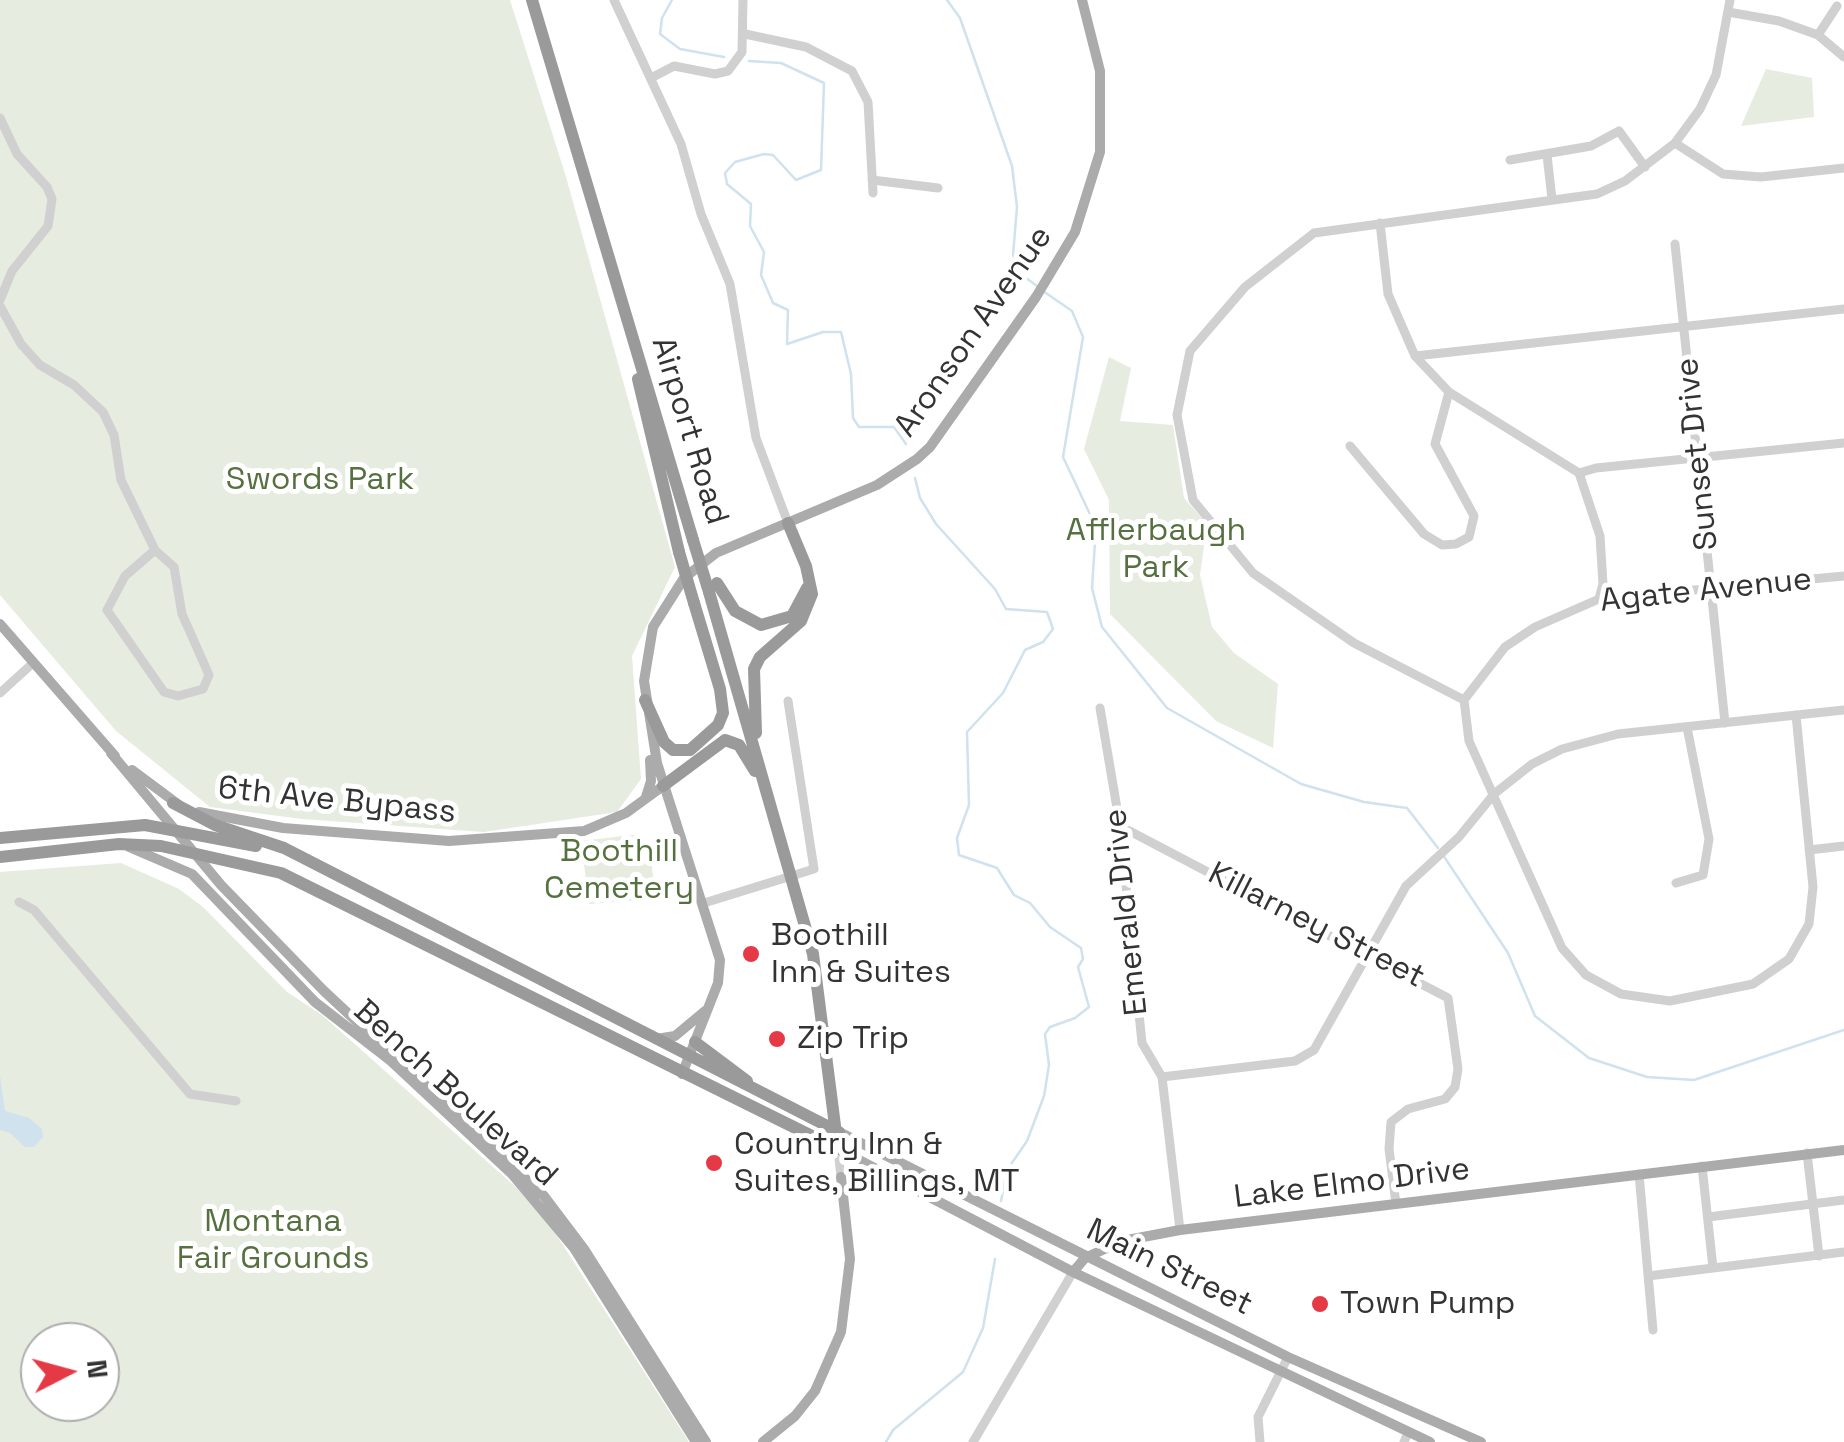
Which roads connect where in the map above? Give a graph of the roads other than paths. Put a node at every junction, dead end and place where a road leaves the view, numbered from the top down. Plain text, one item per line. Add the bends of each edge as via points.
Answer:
1 (532, 0) edge
2 (614, 0) edge
3 (743, 0) edge
4 (1082, 0) edge
5 (1730, 0) edge
6 (1837, 6) dead end
7 (1728, 12) junction
8 (744, 34) junction
9 (1818, 35) junction
10 (1844, 56) edge
11 (651, 78) junction
12 (0, 118) edge
13 (1674, 143) junction
14 (1547, 155) junction
15 (1510, 160) dead end
16 (1645, 167) junction
17 (1844, 168) edge
18 (872, 180) junction
19 (938, 188) dead end
20 (873, 193) dead end
21 (1552, 198) junction
22 (1380, 223) junction
23 (1674, 244) dead end
24 (0, 303) edge
25 (1844, 309) edge
26 (1684, 324) junction
27 (630, 332) junction
28 (1415, 356) junction
29 (1449, 392) junction
30 (1844, 443) edge
31 (1350, 446) dead end
32 (1698, 461) junction
33 (1579, 473) junction
34 (788, 522) junction
35 (155, 550) junction
36 (809, 575) junction
37 (1844, 576) edge
38 (713, 587) junction
39 (1713, 590) junction
40 (1598, 599) junction
41 (0, 624) edge
42 (33, 662) junction
43 (0, 693) edge
44 (645, 700) junction
45 (1464, 700) junction
46 (788, 701) dead end
47 (1100, 708) dead end
48 (1844, 710) edge
49 (1796, 716) junction
50 (1725, 723) junction
51 (1687, 727) junction
52 (111, 754) junction
53 (759, 764) junction
54 (663, 786) junction
55 (1494, 794) junction
56 (768, 795) junction
57 (646, 798) junction
58 (174, 803) junction
59 (1120, 826) junction
60 (177, 828) junction
61 (0, 838) edge
62 (119, 844) junction
63 (1844, 846) edge
64 (192, 850) junction
65 (1808, 850) junction
66 (0, 857) edge
67 (302, 858) junction
68 (793, 878) junction
69 (1676, 883) dead end
70 (19, 902) dead end
71 (704, 903) junction
72 (1370, 954) junction
73 (706, 1011) junction
74 (654, 1039) junction
75 (696, 1042) junction
76 (689, 1057) junction
77 (682, 1074) junction
78 (1162, 1076) junction
79 (756, 1090) junction
80 (236, 1102) dead end
81 (839, 1132) junction
82 (838, 1149) junction
83 (1844, 1150) edge
84 (1807, 1153) junction
85 (1702, 1166) junction
86 (1639, 1174) junction
87 (842, 1177) joint
88 (1844, 1200) edge
89 (1396, 1204) junction
90 (1814, 1204) junction
91 (1708, 1217) junction
92 (1180, 1230) junction
93 (1844, 1252) edge
94 (1819, 1256) junction
95 (1085, 1258) junction
96 (1713, 1268) junction
97 (1073, 1272) junction
98 (1648, 1276) junction
99 (1652, 1330) dead end
100 (1288, 1357) junction
101 (1280, 1373) junction
102 (1406, 1437) edge
103 (696, 1442) edge
104 (706, 1442) edge
105 (763, 1442) edge
106 (972, 1442) edge
107 (1260, 1442) edge
108 (1430, 1442) edge
109 (1481, 1442) edge

1 - 27 highway, Airport Road
2 - 11 street
3 - 8 street
4 - 34 main road, Aronson Avenue via 1100,71 1100,152 1087,202 1049,276 930,448 876,485
5 - 7 street
6 - 9 street
7 - 9 street
7 - 13 street via 1716,76
8 - 11 street via 742,52 728,71 674,66
8 - 18 street via 806,48 852,71 868,102
9 - 10 street
11 - 34 street via 682,144 730,284 756,438
12 - 24 street via 17,154 52,199 48,226 12,270
13 - 16 street
13 - 17 street via 1723,174
14 - 15 street
14 - 16 street via 1619,132
14 - 21 street
16 - 21 street via 1596,194
18 - 19 street
18 - 20 street
21 - 22 street
22 - 28 street via 1388,294
22 - 45 street via 1314,232 1244,287 1190,351 1177,415 1193,500 1253,573 1354,642
23 - 26 street, Sunset Drive
24 - 35 street via 40,365 103,412 121,480
25 - 26 street
26 - 28 street
26 - 32 street, Sunset Drive
27 - 38 highway, Airport Road, bridge
27 - 44 highway, bridge via 642,405 722,712 718,725 690,750 673,750
28 - 29 street
29 - 31 street via 1434,444 1474,516 1469,537 1442,544 1424,534
29 - 33 street
30 - 32 street
32 - 33 street
32 - 39 street, Sunset Drive
33 - 40 street via 1600,536
34 - 36 highway
34 - 44 main road, Aronson Avenue via 716,553 669,596 648,644
35 - 35 street via 125,576 107,610 164,692 178,696 203,689 209,675 182,614 174,566
36 - 38 highway via 797,609 770,624 734,611
36 - 53 highway via 808,608 754,669
37 - 39 street, Agate Avenue
38 - 53 highway, Airport Road
39 - 40 street, Agate Avenue
39 - 50 street, Sunset Drive
40 - 45 street, Agate Avenue via 1505,647
41 - 42 main road
42 - 43 street
42 - 52 main road
44 - 54 main road, Aronson Avenue
44 - 57 main road via 652,769
45 - 55 street via 1469,741
46 - 68 street via 815,864
47 - 59 street, Emerald Drive
48 - 49 street
49 - 50 street
49 - 65 street
50 - 51 street
51 - 55 street via 1618,734 1562,749
51 - 69 street via 1709,839 1702,875
52 - 58 main road, 6th Ave Bypass
52 - 60 main road
53 - 56 highway, Airport Road
54 - 56 highway via 708,749 732,740
54 - 57 main road, 6th Ave Bypass
54 - 71 main road, Aronson Avenue
55 - 65 street via 1562,948 1586,976 1638,999 1691,999 1773,973 1802,942 1809,924
55 - 72 street via 1406,886
56 - 68 highway, Airport Road
57 - 58 main road, 6th Ave Bypass via 584,831 450,841 284,828 215,818
58 - 67 highway
59 - 72 street, Killarney Street
59 - 78 street, Emerald Drive via 1142,1043
60 - 61 highway via 115,826
60 - 64 main road
60 - 67 highway
62 - 64 highway
62 - 66 highway
62 - 103 main road, Bench Boulevard via 192,874 315,1002 391,1061 512,1174 574,1248
63 - 65 street
64 - 77 highway via 281,873
64 - 104 main road via 324,991 536,1187 584,1249
67 - 74 highway
68 - 71 street
68 - 81 highway, Airport Road via 821,992
70 - 80 street via 34,910 190,1094
71 - 73 main road, Aronson Avenue via 720,960
72 - 78 street via 1325,1037 1305,1057
72 - 89 street, Killarney Street via 1439,990 1452,1012 1458,1069 1445,1099 1408,1109 1392,1122
73 - 74 main road via 675,1036
73 - 75 main road, Aronson Avenue
74 - 76 highway
75 - 76 main road, Aronson Avenue
75 - 79 highway
76 - 77 main road, Aronson Avenue
76 - 79 highway
77 - 82 highway
78 - 92 street, Emerald Drive
79 - 81 highway
81 - 82 highway
81 - 95 main road, Main Street
82 - 87 street
82 - 97 main road, Main Street
83 - 84 main road, Lake Elmo Drive
84 - 85 main road, Lake Elmo Drive
84 - 90 street
85 - 86 main road, Lake Elmo Drive
85 - 91 street
86 - 89 main road, Lake Elmo Drive
86 - 98 street
87 - 105 main road via 850,1259 840,1332 815,1391
88 - 90 street
89 - 92 main road, Lake Elmo Drive
90 - 91 street
90 - 94 street
91 - 96 street
92 - 95 main road, Lake Elmo Drive via 1122,1241
93 - 94 street
94 - 96 street
95 - 97 main road, Lake Elmo Drive
95 - 100 main road, Main Street
96 - 98 street
97 - 101 main road, Main Street
97 - 106 street, Lake Elmo Drive
98 - 99 street
100 - 101 street
100 - 109 main road, Main Street
101 - 102 main road, Main Street
101 - 107 street via 1258,1417
102 - 108 main road, Main Street

